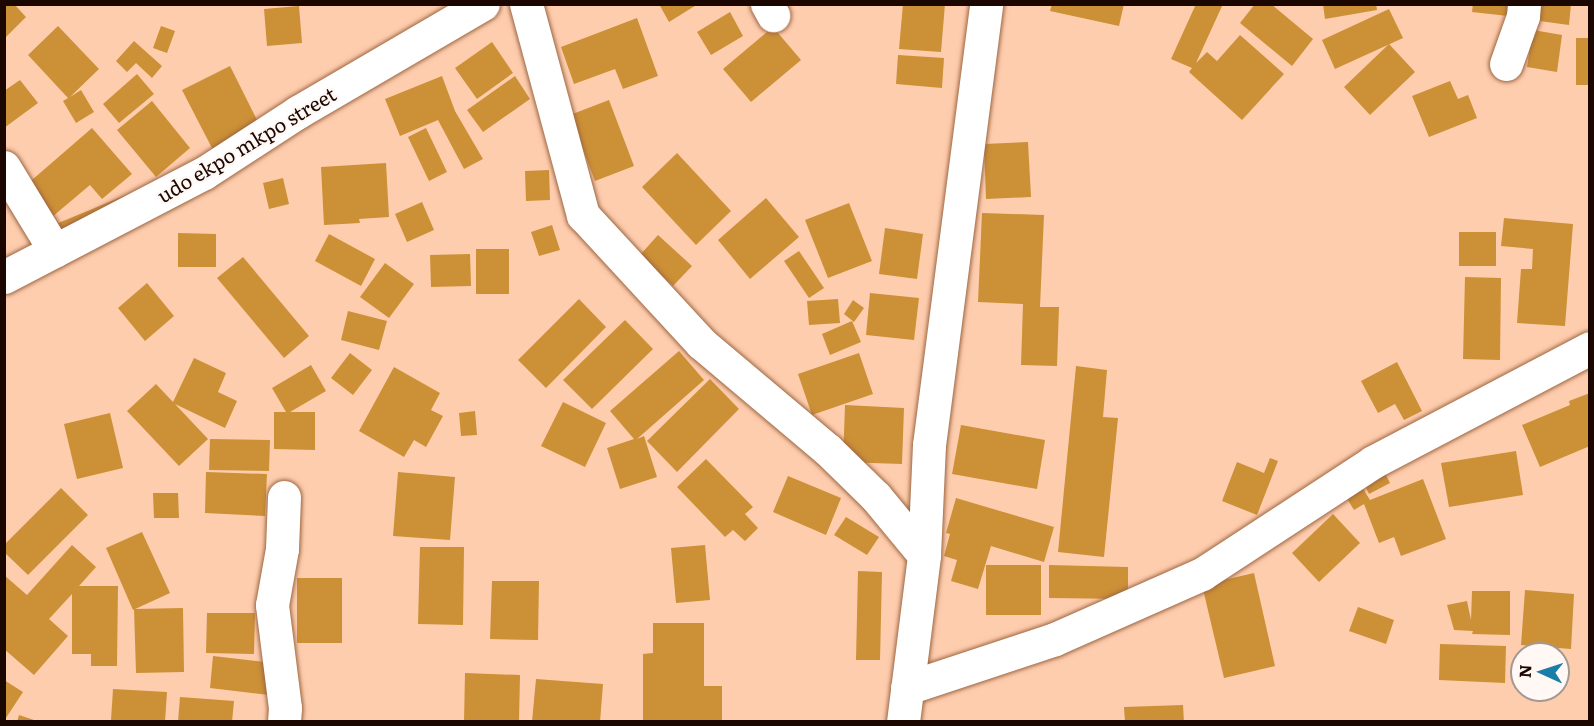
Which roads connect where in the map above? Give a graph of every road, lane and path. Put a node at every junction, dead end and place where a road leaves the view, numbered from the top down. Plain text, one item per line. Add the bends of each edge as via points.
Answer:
1 (483, 4) edge
2 (526, 4) edge
3 (986, 4) edge
4 (1524, 4) edge
5 (1506, 64) dead end
6 (4, 167) edge
7 (55, 251) junction
8 (4, 277) edge
9 (1590, 348) edge
10 (284, 497) dead end
11 (924, 555) junction
12 (907, 688) junction
13 (284, 722) edge
14 (903, 722) edge

1 - 7 street, udo ekpo mkpo street via 204,172
2 - 11 street via 583,215 701,343 827,449 876,497
3 - 11 street via 929,445
4 - 5 street
6 - 7 street
7 - 8 street, udo ekpo mkpo street
9 - 12 street via 1372,462 1202,574 1055,639
10 - 13 street via 282,549 272,605
11 - 12 street
12 - 14 street

